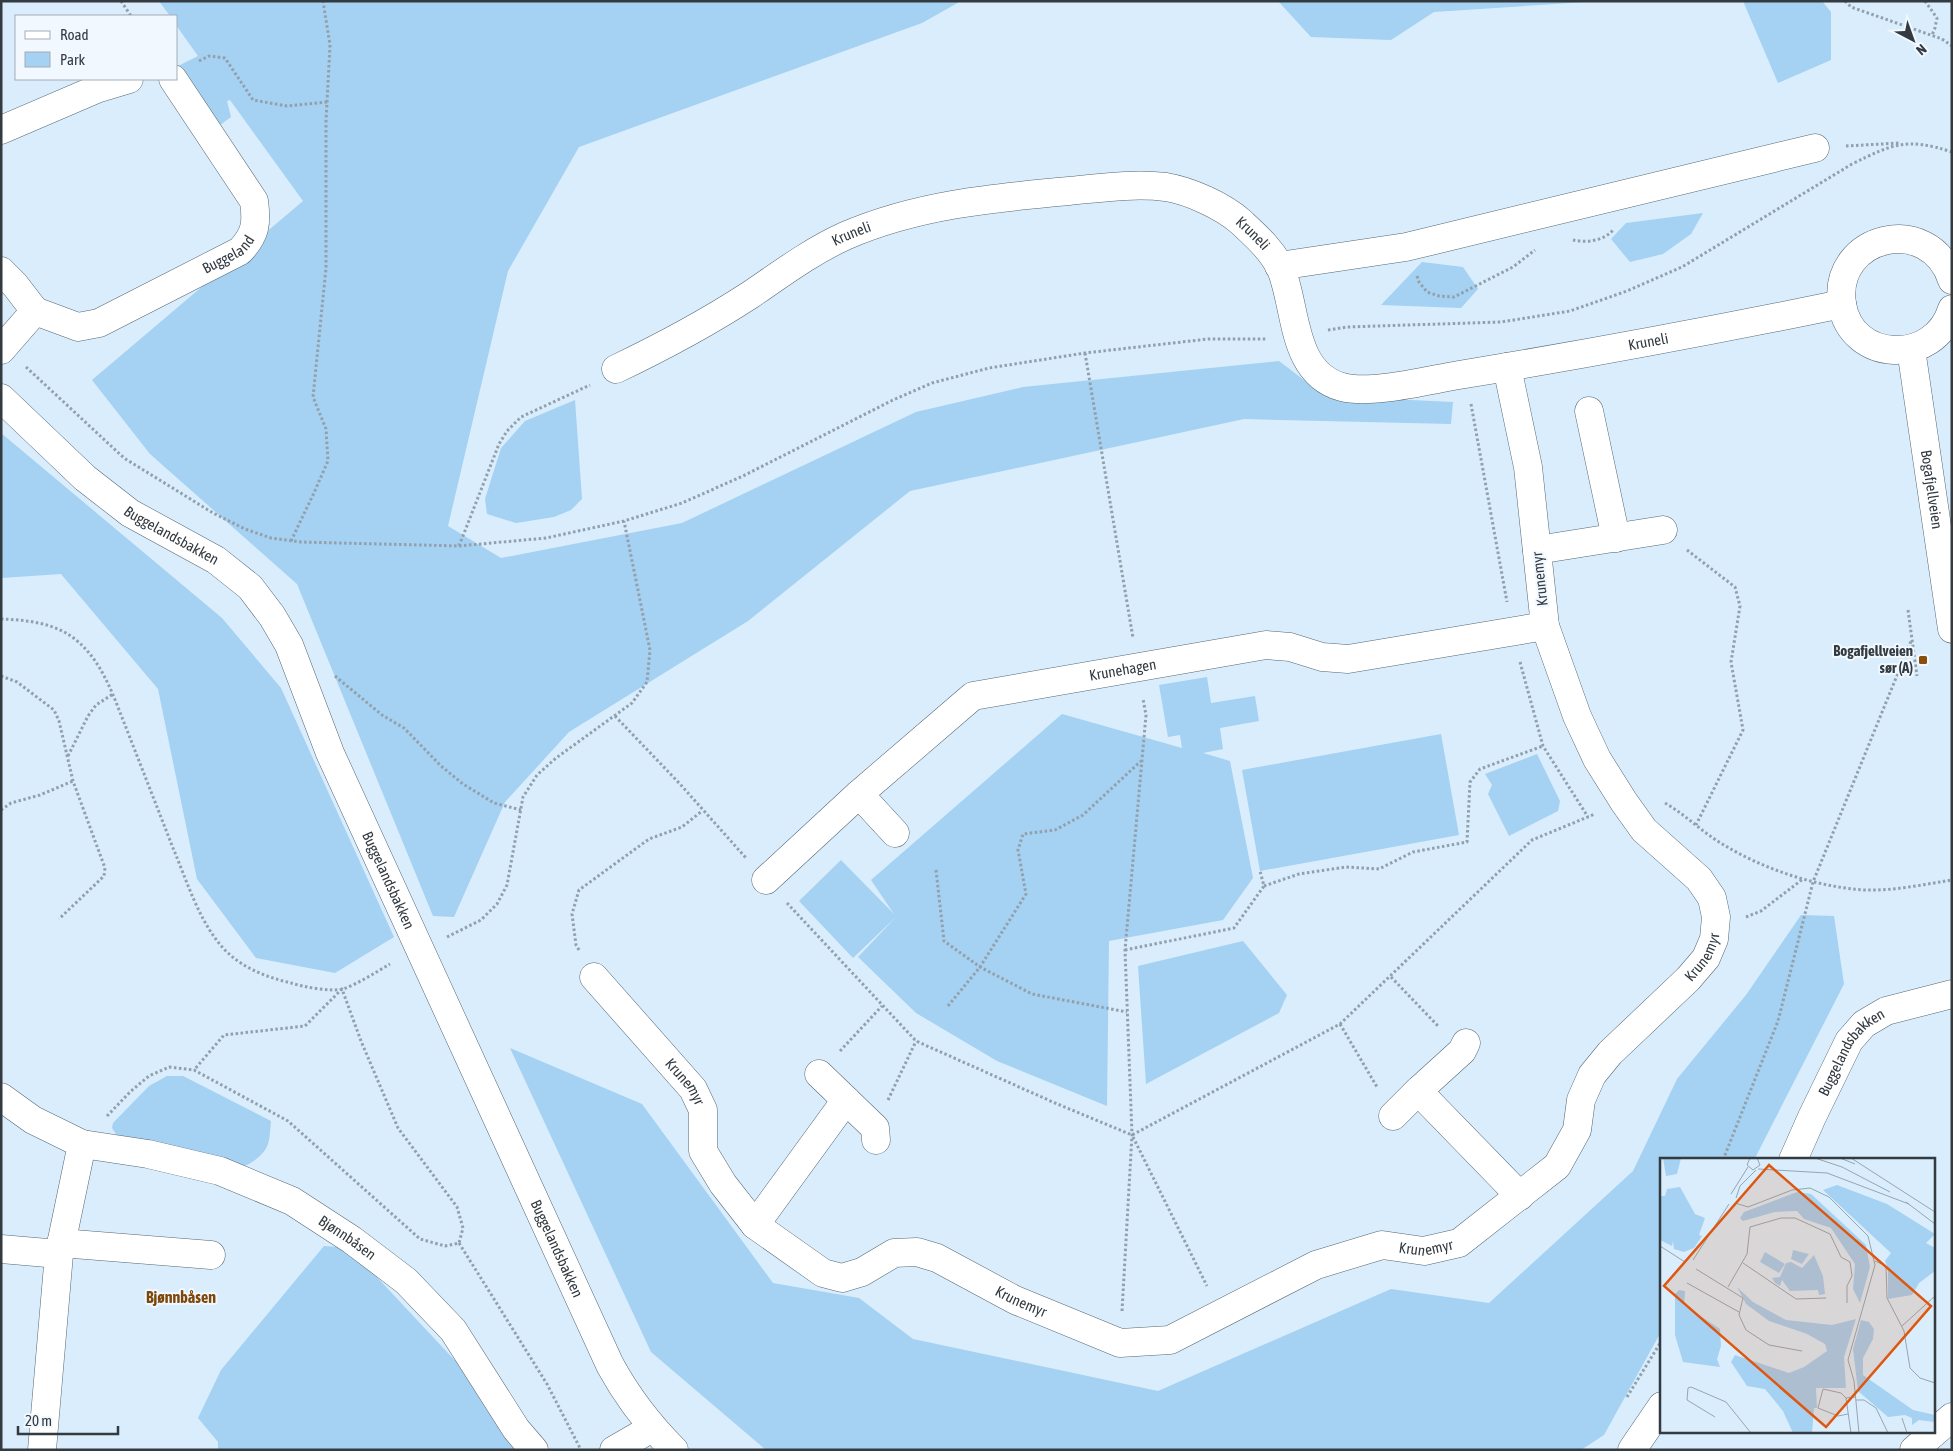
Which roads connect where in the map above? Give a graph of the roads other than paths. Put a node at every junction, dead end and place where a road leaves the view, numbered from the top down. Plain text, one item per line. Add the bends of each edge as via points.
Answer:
1 (183, 72) edge
2 (126, 80) edge
3 (1, 130) edge
4 (1815, 148) road end
5 (1279, 266) junction
6 (1, 271) edge
7 (1952, 280) edge
8 (1842, 304) junction
9 (1952, 309) edge
10 (35, 311) junction
11 (3, 349) edge
12 (1911, 350) junction
13 (1507, 367) junction
14 (616, 369) road end
15 (1, 398) edge
16 (1589, 411) dead end
17 (1663, 530) road end
18 (1616, 538) junction
19 (1537, 550) junction
20 (1545, 626) junction
21 (1952, 629) edge
22 (859, 794) junction
23 (895, 833) dead end
24 (766, 880) road end
25 (594, 976) road end
26 (1952, 994) edge
27 (1464, 1047) road end
28 (818, 1074) road end
29 (1418, 1091) junction
30 (1, 1097) edge
31 (846, 1100) junction
32 (1394, 1116) road end
33 (876, 1134) road end
34 (82, 1144) junction
35 (1794, 1158) edge
36 (1520, 1196) junction
37 (755, 1225) junction
38 (1, 1249) edge
39 (60, 1249) junction
40 (211, 1255) dead end
41 (1660, 1409) edge
42 (1952, 1417) edge
43 (652, 1428) junction
44 (1936, 1431) edge
45 (1932, 1434) edge
46 (42, 1450) edge
47 (534, 1450) edge
48 (614, 1450) edge
49 (674, 1450) edge
50 (1632, 1450) edge
51 (1914, 1450) edge

1 - 10 main road, Buggeland via 254,201 257,220 250,240 240,251 99,323 78,327
2 - 3 main road via 99,88
4 - 5 main road via 1406,247
5 - 13 main road, Kruneli via 1306,359 1320,376 1341,387 1369,390
5 - 14 main road, Kruneli via 1263,242 1234,216 1205,200 1168,187 1129,186 993,198 884,220 842,237 804,257 714,318
6 - 10 main road
7 - 8 main road via 1938,254 1923,244 1889,239 1872,244 1847,270
8 - 12 main road via 1848,322 1860,336 1875,346 1893,351
8 - 13 main road, Kruneli
9 - 12 main road via 1940,333
10 - 11 main road
12 - 21 main road, Bogafjellveien
13 - 19 main road, Krunemyr via 1528,467
15 - 43 main road, Buggelandsbakken via 85,478 130,513 216,560 250,587 272,616 289,645 330,753 610,1365 628,1398
16 - 18 main road
17 - 18 main road
18 - 19 main road
19 - 20 main road, Krunemyr
20 - 22 main road, Krunehagen via 1348,659 1322,657 1290,646 1266,645 973,696
20 - 36 main road, Krunemyr via 1577,716 1598,760 1644,830 1698,879 1712,898 1716,917 1714,939 1706,958 1592,1075 1581,1100 1577,1130 1557,1166
22 - 23 main road
22 - 24 main road, Krunehagen
25 - 37 main road, Krunemyr via 693,1089 703,1110 703,1151 723,1184
26 - 35 main road, Buggelandsbakken via 1886,1011 1864,1024 1850,1041
27 - 29 main road
28 - 31 main road
29 - 32 main road
29 - 36 main road
30 - 34 main road, Bjønnbåsen via 33,1120
31 - 33 main road
31 - 37 main road
34 - 39 main road
34 - 47 main road, Bjønnbåsen via 148,1154 220,1171 292,1201 352,1240 406,1281 453,1330 516,1429
36 - 37 main road, Krunemyr via 1459,1244 1424,1251 1382,1245 1316,1265 1170,1340 1120,1343 1015,1300 937,1258 917,1252 894,1252 862,1272 842,1278 823,1273
38 - 39 main road
39 - 40 main road
39 - 46 main road
41 - 50 main road
42 - 44 main road
43 - 48 main road
43 - 49 main road, Buggelandsbakken
45 - 51 main road

